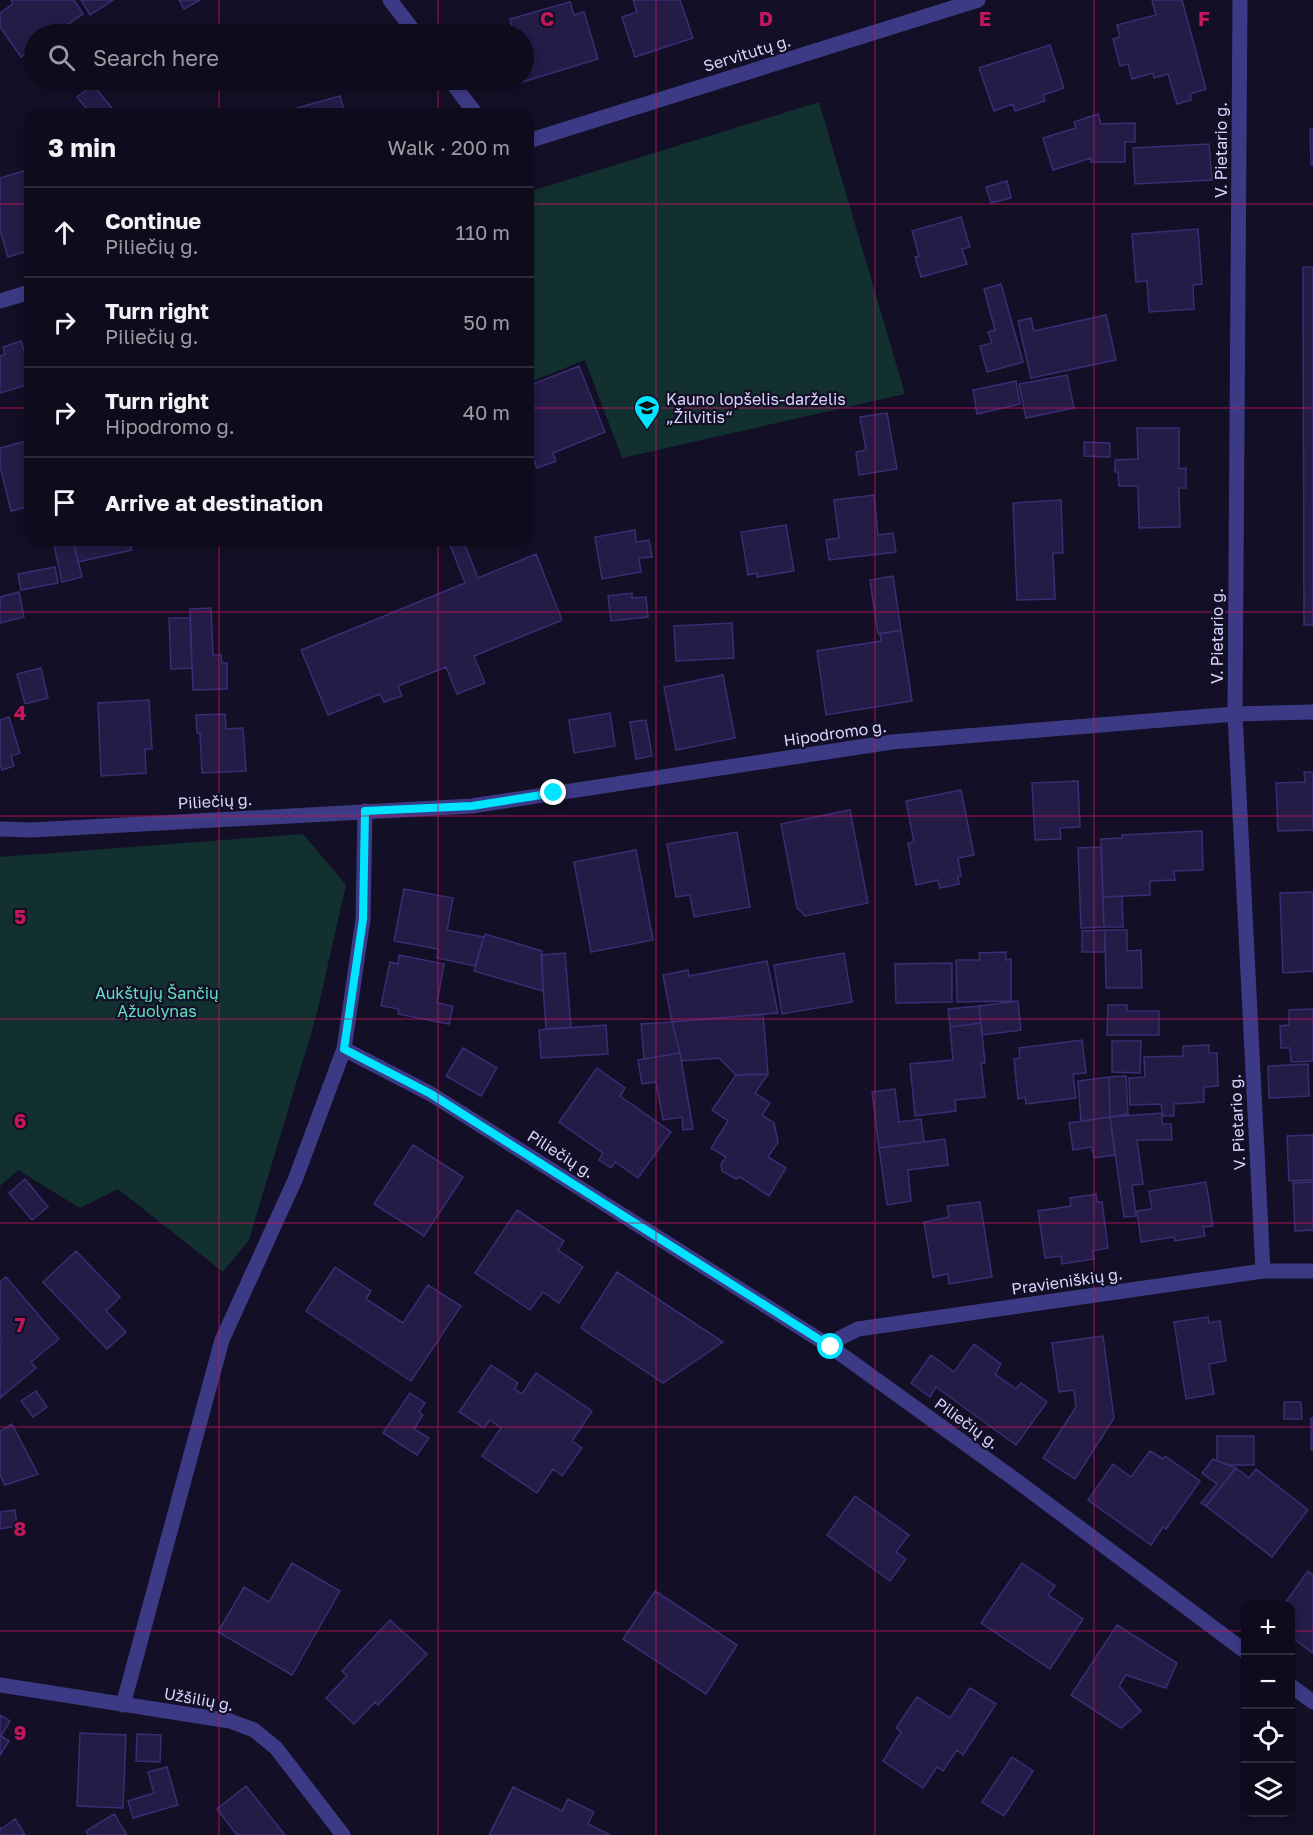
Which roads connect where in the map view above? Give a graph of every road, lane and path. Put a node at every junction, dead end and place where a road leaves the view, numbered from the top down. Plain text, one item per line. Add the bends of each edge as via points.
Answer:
1 (390, 0) edge
2 (978, 0) edge
3 (1240, 0) edge
4 (408, 24) edge
5 (458, 90) edge
6 (471, 108) edge
7 (534, 139) edge
8 (24, 294) edge
9 (0, 301) edge
10 (1313, 712) edge
11 (1235, 714) junction
12 (365, 811) junction
13 (0, 829) edge
14 (344, 1049) junction
15 (1263, 1271) junction
16 (1313, 1271) edge
17 (831, 1347) junction
18 (1241, 1649) edge
19 (0, 1685) edge
20 (1295, 1689) edge
21 (1313, 1702) edge
22 (123, 1705) junction
23 (343, 1835) edge

1 - 4 street
2 - 7 street, Servitutų g.
3 - 11 street, V. Pietario g.
5 - 6 street
8 - 9 street
10 - 11 street, Hipodromo g.
11 - 12 street, Hipodromo g. via 892,742 472,806
11 - 15 street, V. Pietario g.
12 - 13 street, Piliečių g.
12 - 14 street via 363,919
14 - 17 street, Piliečių g. via 431,1094
14 - 22 street via 295,1180 222,1340
15 - 16 street, Pravieniškių g.
15 - 17 street, Pravieniškių g. via 858,1329
17 - 18 street, Piliečių g.
19 - 22 street, Užšilių g.
20 - 21 street
22 - 23 street, Užšilių g. via 230,1721 254,1730 276,1748

